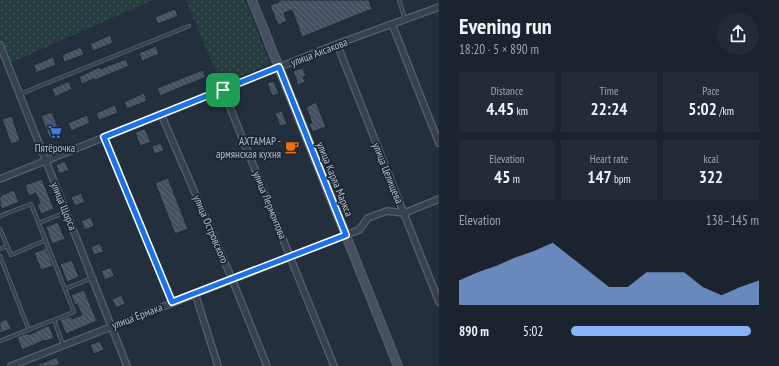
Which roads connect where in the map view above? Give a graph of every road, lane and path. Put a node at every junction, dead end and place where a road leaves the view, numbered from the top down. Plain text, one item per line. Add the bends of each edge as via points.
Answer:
1 (252, 0) edge
2 (399, 0) edge
3 (439, 7) edge
4 (406, 20) junction
5 (392, 24) junction
6 (189, 26) dead end
7 (337, 44) junction
8 (0, 45) edge
9 (279, 67) junction
10 (223, 90) junction
11 (19, 94) junction
12 (161, 114) junction
13 (104, 137) junction
14 (439, 143) edge
15 (46, 160) junction
16 (0, 179) edge
17 (439, 199) edge
18 (66, 212) junction
19 (404, 213) junction
20 (0, 216) edge
21 (39, 223) junction
22 (0, 228) edge
23 (346, 235) junction
24 (46, 240) junction
25 (7, 246) junction
26 (0, 249) edge
27 (0, 256) edge
28 (291, 256) junction
29 (92, 278) junction
30 (232, 279) junction
31 (65, 289) junction
32 (195, 293) junction
33 (172, 302) junction
34 (439, 302) edge
35 (54, 320) junction
36 (112, 326) junction
37 (29, 330) junction
38 (0, 341) edge
39 (63, 345) junction
40 (10, 366) edge
41 (127, 366) edge
42 (218, 366) edge
43 (267, 366) edge
44 (334, 366) edge
45 (398, 366) edge

1 - 9 main road, улица Карла Маркса
2 - 4 lane
3 - 4 street, улица Аксакова
4 - 5 street, улица Аксакова
5 - 7 street, улица Аксакова
5 - 14 street
6 - 11 lane
7 - 9 street, улица Аксакова
7 - 19 street, улица Целищева
8 - 11 street, улица Щорса
9 - 10 street, улица Аксакова
9 - 23 main road, улица Карла Маркса
10 - 12 street, улица Аксакова
10 - 28 street, улица Лермонтова
11 - 15 street, улица Щорса
12 - 13 street, улица Аксакова
12 - 30 street, улица Островского
13 - 15 street, улица Аксакова
13 - 33 street
15 - 16 street, улица Аксакова
15 - 18 street, улица Щорса
17 - 19 street, улица Ермака
18 - 21 lane
18 - 29 street, улица Щорса
19 - 23 street, улица Ермака via 387,211 368,218 359,230
19 - 34 street, улица Целищева
20 - 21 lane via 31,204
21 - 24 lane
22 - 25 lane
23 - 28 street, улица Ермака
23 - 45 main road, улица Карла Маркса
24 - 25 lane via 11,255
24 - 31 lane
25 - 26 lane
27 - 37 lane
28 - 30 street, улица Ермака
28 - 44 street, улица Лермонтова
29 - 31 lane
29 - 36 street, улица Щорса
30 - 32 street, улица Ермака
30 - 43 street, улица Островского
31 - 35 lane via 74,312
32 - 33 street, улица Ермака
32 - 42 street
33 - 36 street, улица Ермака
35 - 37 lane
35 - 39 lane
36 - 39 street, улица Ермака
36 - 41 street, улица Щорса
37 - 38 lane
39 - 40 street, улица Ермака

